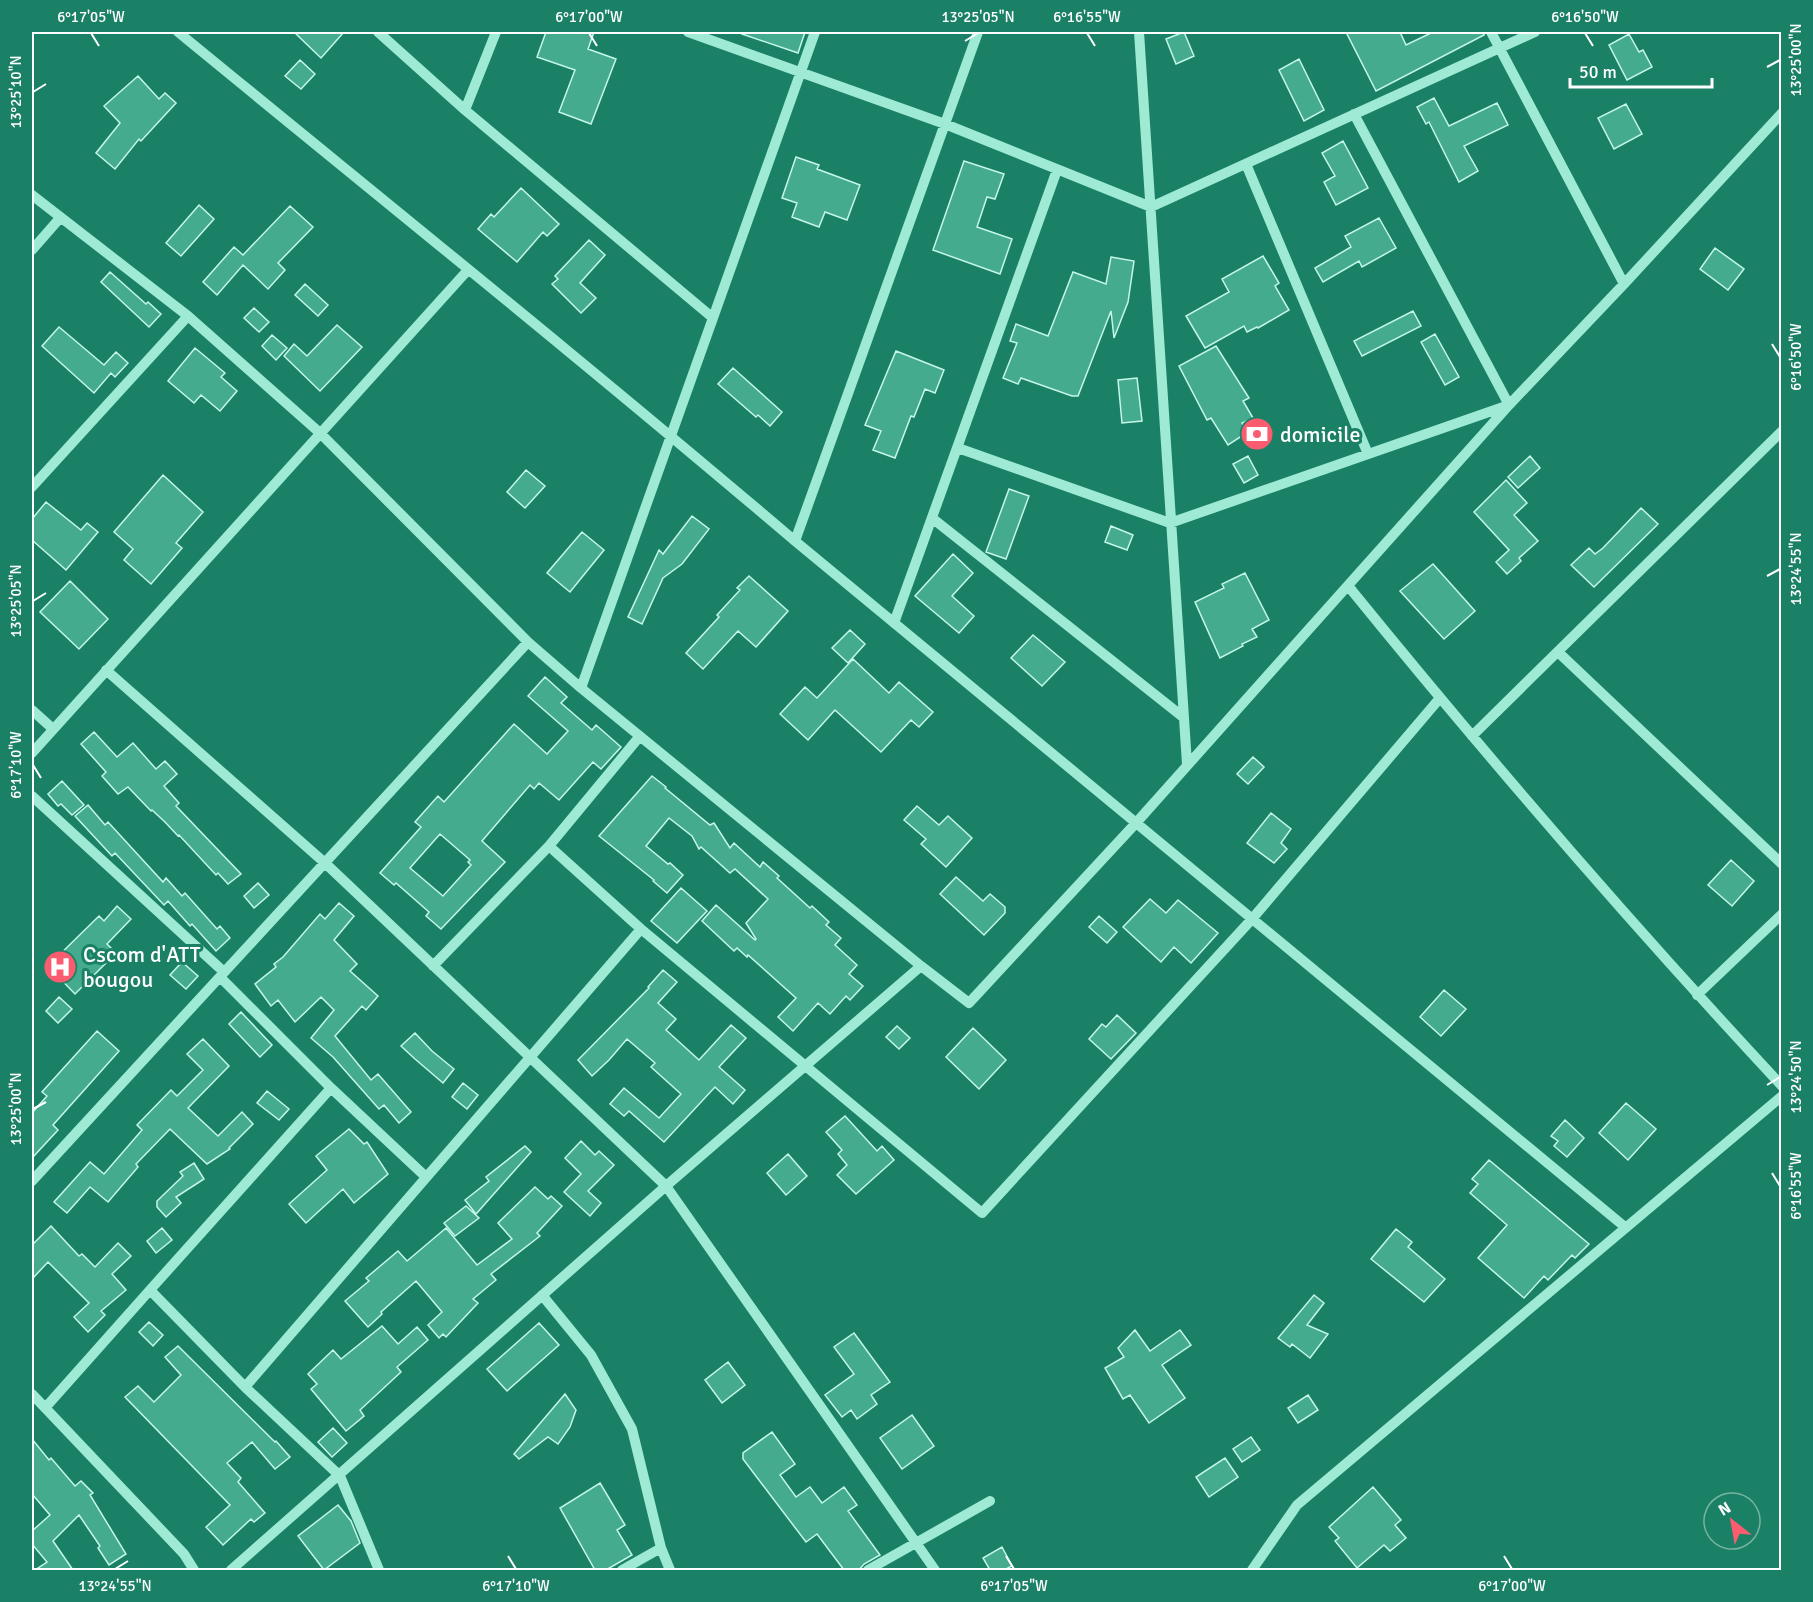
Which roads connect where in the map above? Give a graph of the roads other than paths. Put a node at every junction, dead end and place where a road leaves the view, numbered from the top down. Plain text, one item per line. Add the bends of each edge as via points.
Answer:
1 (178, 32) edge
2 (378, 32) edge
3 (496, 32) edge
4 (688, 32) edge
5 (815, 32) edge
6 (978, 32) edge
7 (1139, 32) edge
8 (1491, 32) edge
9 (1535, 32) edge
10 (1499, 48) junction
11 (801, 72) junction
12 (465, 110) junction
13 (1354, 114) junction
14 (1781, 116) edge
15 (945, 124) junction
16 (1246, 164) junction
17 (1057, 170) junction
18 (32, 195) edge
19 (1151, 207) junction
20 (60, 219) junction
21 (32, 250) edge
22 (467, 271) junction
23 (1624, 284) junction
24 (188, 316) junction
25 (713, 318) junction
26 (1509, 405) junction
27 (1782, 431) edge
28 (320, 433) junction
29 (671, 436) junction
30 (958, 448) junction
31 (1368, 454) junction
32 (32, 487) edge
33 (932, 518) junction
34 (1170, 522) junction
35 (795, 542) junction
36 (1349, 587) junction
37 (894, 623) junction
38 (528, 642) junction
39 (1558, 652) junction
40 (106, 670) junction
41 (581, 688) junction
42 (1440, 698) junction
43 (32, 710) edge
44 (1183, 717) junction
45 (53, 729) junction
46 (640, 736) junction
47 (1472, 736) junction
48 (32, 753) edge
49 (1187, 764) junction
50 (32, 796) edge
51 (1136, 823) junction
52 (549, 846) junction
53 (325, 863) junction
54 (1782, 864) edge
55 (1782, 914) edge
56 (1252, 919) junction
57 (641, 929) junction
58 (434, 966) junction
59 (921, 966) junction
60 (222, 975) junction
61 (1697, 995) junction
62 (530, 1057) junction
63 (805, 1065) junction
64 (1782, 1086) edge
65 (331, 1088) junction
66 (1782, 1096) edge
67 (426, 1177) junction
68 (32, 1181) edge
69 (666, 1186) junction
70 (1625, 1227) junction
71 (150, 1290) junction
72 (542, 1295) junction
73 (245, 1387) junction
74 (32, 1394) edge
75 (45, 1408) junction
76 (340, 1476) junction
77 (990, 1501) dead end
78 (916, 1543) junction
79 (661, 1548) junction
80 (194, 1570) edge
81 (231, 1570) edge
82 (379, 1570) edge
83 (622, 1570) edge
84 (670, 1570) edge
85 (868, 1570) edge
86 (935, 1570) edge
87 (1251, 1570) edge

1 - 22 street
2 - 12 street
3 - 12 street
4 - 11 street
5 - 11 street
6 - 15 street
7 - 19 street
8 - 10 street
9 - 10 street
10 - 13 street
10 - 23 street
11 - 15 street
11 - 25 street
12 - 25 street
13 - 16 street
13 - 26 street
14 - 23 street
15 - 17 street
15 - 35 street
16 - 19 street
16 - 31 street
17 - 19 street
17 - 30 street
18 - 20 street
19 - 34 street
20 - 21 street
20 - 24 street
22 - 28 street
22 - 29 street
23 - 26 street
24 - 28 street
24 - 32 street
25 - 29 street
26 - 31 street
26 - 36 street
27 - 39 street
28 - 38 street
28 - 40 street
29 - 35 street
29 - 41 street
30 - 33 street
30 - 34 street
31 - 34 street
33 - 37 street
33 - 44 street
34 - 44 street
35 - 37 street
36 - 42 street
36 - 49 street
37 - 51 street
38 - 41 street
38 - 53 street
39 - 47 street
39 - 54 street
40 - 45 street
40 - 53 street
41 - 46 street
42 - 47 street
42 - 56 street
43 - 45 street
44 - 49 street
45 - 48 street
46 - 52 street
46 - 59 street
47 - 61 street
49 - 51 street
50 - 60 street
51 - 56 street
51 - 59 street via 969,1003
52 - 57 street
52 - 58 street
53 - 58 street
53 - 60 street
55 - 61 street
56 - 63 street via 982,1213
56 - 70 street
57 - 62 street
57 - 63 street
58 - 62 street
59 - 63 street
60 - 65 street
60 - 68 street
61 - 64 street
62 - 67 street
62 - 69 street
63 - 69 street
65 - 67 street
65 - 71 street
66 - 70 street
67 - 73 street
69 - 72 street
69 - 78 street
70 - 87 street via 1297,1506
71 - 73 street
71 - 75 street
72 - 76 street
72 - 79 street via 591,1355 632,1429
73 - 76 street
74 - 75 street
75 - 80 street via 184,1554
76 - 81 street
76 - 82 street
77 - 78 street
78 - 85 street
78 - 86 street
79 - 83 street
79 - 84 street

